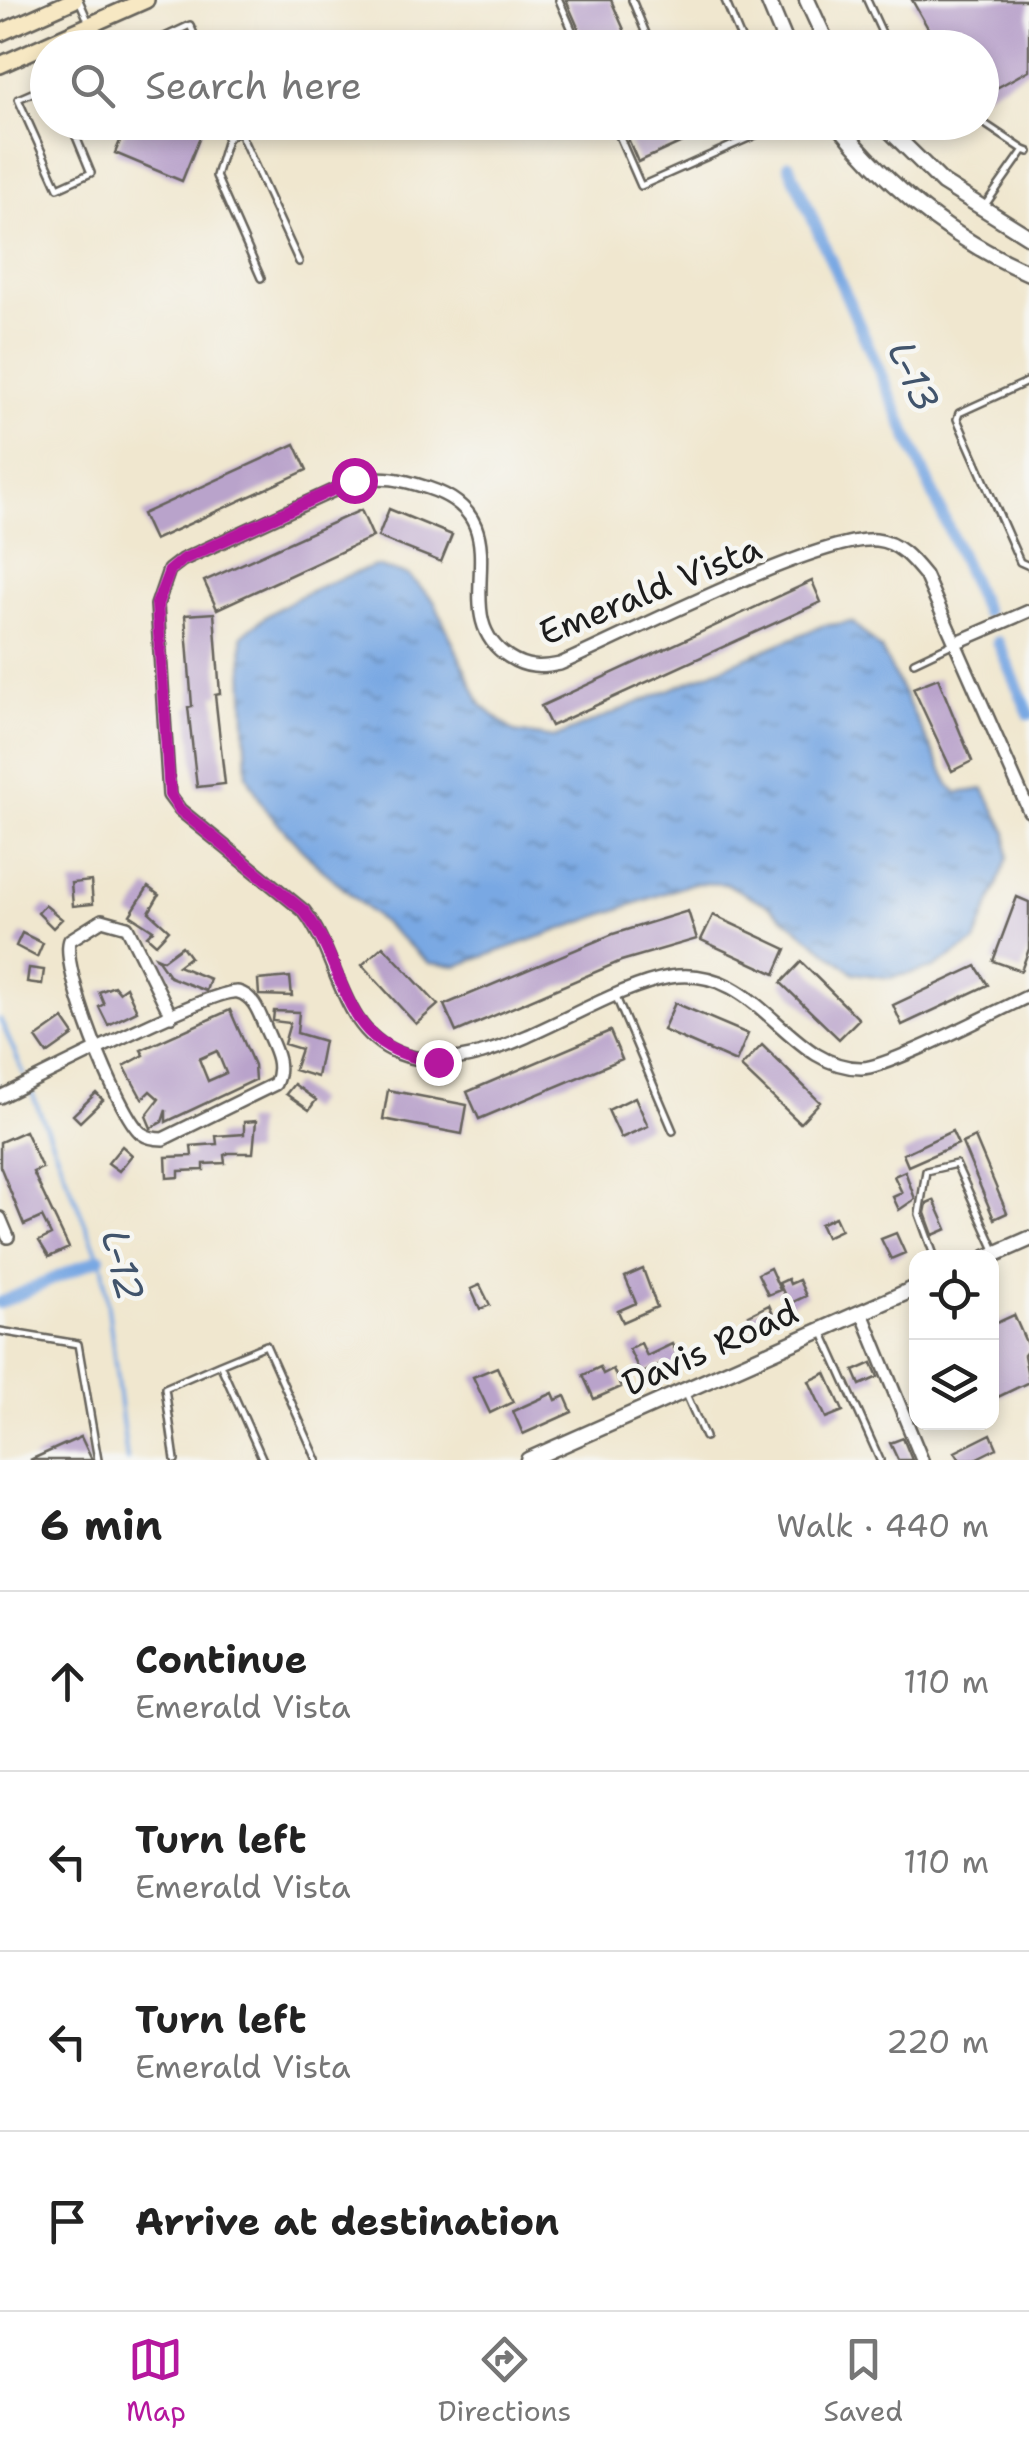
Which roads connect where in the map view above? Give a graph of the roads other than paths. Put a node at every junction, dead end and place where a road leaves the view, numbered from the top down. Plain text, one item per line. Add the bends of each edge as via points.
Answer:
1 (77, 0) edge
2 (146, 0) edge
3 (559, 0) edge
4 (632, 0) edge
5 (724, 0) edge
6 (768, 0) edge
7 (807, 0) edge
8 (867, 0) edge
9 (90, 25) junction
10 (79, 30) edge
11 (92, 30) edge
12 (572, 30) edge
13 (644, 30) edge
14 (737, 30) edge
15 (780, 30) edge
16 (820, 30) edge
17 (880, 30) edge
18 (0, 33) edge
19 (30, 52) edge
20 (0, 65) edge
21 (30, 94) edge
22 (30, 126) edge
23 (999, 133) edge
24 (36, 140) edge
25 (77, 140) edge
26 (227, 140) edge
27 (243, 140) edge
28 (621, 140) edge
29 (742, 140) edge
30 (851, 140) edge
31 (897, 140) edge
32 (1027, 151) edge
33 (982, 211) junction
34 (1029, 237) edge
35 (299, 262) dead end
36 (1029, 272) edge
37 (261, 278) dead end
38 (1029, 381) edge
39 (1029, 566) edge
40 (1029, 610) edge
41 (955, 643) junction
42 (914, 662) dead end
43 (1029, 811) edge
44 (1029, 996) edge
45 (616, 997) junction
46 (171, 1016) junction
47 (98, 1050) junction
48 (0, 1096) edge
49 (673, 1131) dead end
50 (0, 1218) edge
51 (1029, 1238) edge
52 (4, 1240) edge
53 (932, 1250) edge
54 (989, 1250) edge
55 (999, 1251) edge
56 (909, 1291) edge
57 (862, 1312) junction
58 (822, 1330) junction
59 (0, 1332) edge
60 (220, 1364) junction
61 (685, 1391) junction
62 (705, 1437) dead end
63 (98, 1460) edge
64 (176, 1460) edge
65 (263, 1460) edge
66 (317, 1460) edge
67 (528, 1460) edge
68 (880, 1460) edge
69 (922, 1460) edge

1 - 9 lane
1 - 18 main road
2 - 9 main road
3 - 12 lane
4 - 13 lane
5 - 14 lane
6 - 15 street
7 - 16 street
8 - 17 lane
9 - 10 main road
9 - 11 lane
19 - 20 main road
21 - 22 lane via 18,99
23 - 32 lane
24 - 25 lane via 58,188 91,173
26 - 37 lane via 216,176
27 - 35 lane
28 - 29 lane via 641,186
30 - 36 street via 922,211
31 - 33 street
32 - 33 lane
33 - 34 street
38 - 39 lane via 956,419 1020,562
40 - 41 street
41 - 42 lane
41 - 43 street, Emerald Vista
41 - 45 street, Emerald Vista via 912,558 880,540 855,540 831,544 560,664 519,664 485,633 483,547 468,511 440,492 394,476 354,480 170,570 157,604 170,795 304,911 356,1018 373,1038 416,1059 458,1059
44 - 45 street, Emerald Vista via 862,1068 824,1061 753,1000 714,980 669,978
45 - 49 lane
46 - 47 street
46 - 47 street via 127,927 111,919 94,922 70,940 66,957
46 - 47 street via 228,991 246,995 278,1058 279,1076 269,1091 163,1139 146,1136 134,1124
47 - 48 street
50 - 52 street
51 - 55 street
53 - 54 lane via 918,1207 926,1171 956,1164
56 - 57 street, Davis Road
57 - 58 street, Davis Road
57 - 69 street
58 - 61 street, Davis Road
58 - 68 lane
59 - 63 lane via 78,1344
60 - 64 lane via 165,1388
60 - 65 lane
60 - 66 lane via 266,1345
61 - 62 lane
61 - 67 street, Davis Road

